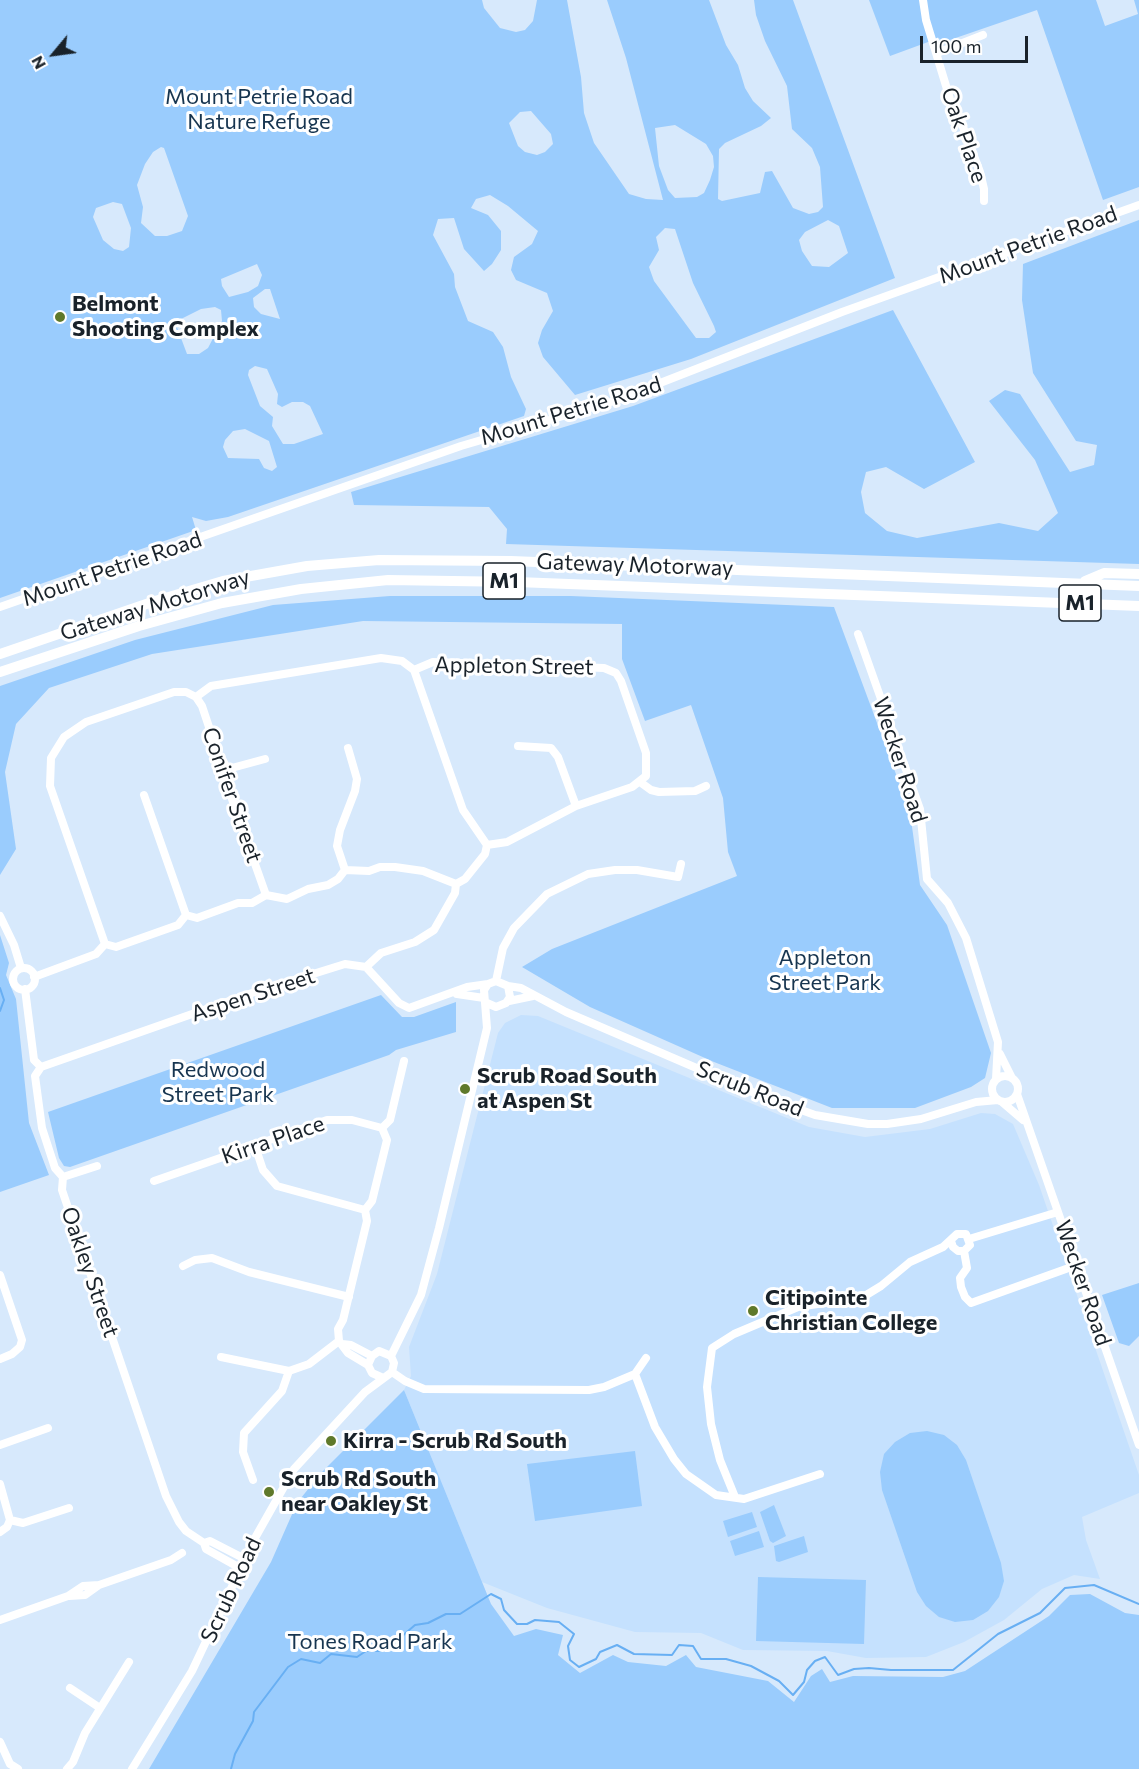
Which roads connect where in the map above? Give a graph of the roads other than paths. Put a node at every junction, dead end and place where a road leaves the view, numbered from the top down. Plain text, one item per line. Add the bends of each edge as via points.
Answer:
1 (923, 0) edge
2 (983, 35) dead end
3 (937, 53) junction
4 (984, 201) dead end
5 (1139, 205) edge
6 (1139, 574) edge
7 (1082, 582) junction
8 (1139, 586) edge
9 (1139, 606) edge
10 (0, 607) edge
11 (858, 634) dead end
12 (0, 654) edge
13 (414, 670) junction
14 (0, 672) edge
15 (196, 697) junction
16 (518, 746) dead end
17 (348, 748) dead end
18 (265, 759) dead end
19 (228, 769) junction
20 (640, 782) junction
21 (706, 786) dead end
22 (144, 795) dead end
23 (576, 806) junction
24 (487, 845) junction
25 (681, 864) dead end
26 (345, 870) junction
27 (456, 884) junction
28 (266, 895) junction
29 (186, 915) junction
30 (0, 916) edge
31 (105, 944) junction
32 (366, 967) junction
33 (21, 968) junction
34 (34, 977) junction
35 (492, 982) junction
36 (508, 986) junction
37 (26, 989) junction
38 (452, 994) junction
39 (534, 996) junction
40 (486, 1000) junction
41 (509, 1000) junction
42 (500, 1007) junction
43 (487, 1028) junction
44 (999, 1052) junction
45 (404, 1060) dead end
46 (41, 1067) junction
47 (1012, 1078) junction
48 (994, 1082) junction
49 (1017, 1094) junction
50 (1000, 1101) junction
51 (976, 1102) junction
52 (1024, 1121) junction
53 (382, 1128) junction
54 (256, 1149) junction
55 (98, 1166) dead end
56 (63, 1177) junction
57 (154, 1181) dead end
58 (365, 1210) junction
59 (1058, 1212) junction
60 (969, 1239) junction
61 (951, 1241) junction
62 (964, 1251) junction
63 (1077, 1265) junction
64 (183, 1266) dead end
65 (0, 1275) edge
66 (349, 1297) junction
67 (396, 1341) junction
68 (340, 1342) junction
69 (382, 1352) junction
70 (372, 1356) junction
71 (391, 1356) junction
72 (221, 1357) dead end
73 (646, 1358) dead end
74 (0, 1359) edge
75 (368, 1365) junction
76 (289, 1371) junction
77 (392, 1372) junction
78 (372, 1373) junction
79 (635, 1374) junction
80 (381, 1377) junction
81 (365, 1392) junction
82 (48, 1428) dead end
83 (0, 1445) edge
84 (1139, 1445) edge
85 (820, 1474) dead end
86 (253, 1480) dead end
87 (0, 1485) edge
88 (735, 1497) junction
89 (69, 1508) dead end
90 (10, 1520) junction
91 (0, 1532) edge
92 (204, 1542) junction
93 (182, 1553) dead end
94 (245, 1559) junction
95 (240, 1568) junction
96 (0, 1620) edge
97 (129, 1662) dead end
98 (70, 1688) dead end
99 (100, 1708) junction
100 (0, 1742) edge
101 (18, 1769) edge
102 (67, 1769) edge
103 (132, 1769) edge

1 - 3 street, Oak Place
2 - 3 street
3 - 4 street, Oak Place via 950,99 980,172
5 - 10 street, Mount Petrie Road via 842,312 624,397 461,446
6 - 7 highway via 1104,573
7 - 8 highway, Gateway Motorway / M1
7 - 12 highway, Gateway Motorway / M1 via 433,558 344,562 223,581
9 - 14 highway, Gateway Motorway / M1 via 506,581 388,580 273,593 198,609
11 - 44 street, Wecker Road via 920,809 927,879 948,903 966,938
13 - 15 street via 402,662 381,658 211,686
13 - 20 street, Appleton Street via 441,662 611,669 621,681 646,753 646,776
13 - 24 street via 463,810
15 - 19 street, Conifer Street via 218,754
15 - 31 street via 174,692 86,722 64,737 51,758 50,786
16 - 23 street via 551,748
17 - 26 street via 357,778 337,846
18 - 19 street
19 - 28 street, Conifer Street via 227,785
20 - 21 street via 659,792 695,791
20 - 23 street
22 - 29 street
23 - 24 street via 507,842
24 - 27 street via 485,854
25 - 35 street via 678,880 615,870 588,874 547,894 514,927
26 - 27 street via 413,869
26 - 28 street via 328,885 308,889 287,900
27 - 32 street via 434,930 415,942 381,953
28 - 29 street via 252,903 238,903 198,918
29 - 31 street via 178,925 116,947
30 - 33 street
31 - 34 street via 96,954
32 - 38 street via 399,1003 409,1008
32 - 46 street, Aspen Street via 345,964
33 - 34 street via 30,969
33 - 37 street via 13,981
34 - 37 street via 33,985
35 - 36 street
35 - 38 street
35 - 40 street
36 - 39 street, Scrub Road
36 - 41 street
37 - 46 street, Oakley Street via 34,1060
38 - 40 street via 467,993
39 - 41 street
39 - 51 street, Scrub Road via 757,1094 815,1115 868,1124 905,1122
40 - 42 street
40 - 43 street
41 - 42 street
42 - 43 street
43 - 67 street via 427,1275 415,1310
44 - 47 street, Wecker Road
44 - 48 street, Wecker Road
45 - 53 street via 390,1120
46 - 56 street, Oakley Street via 35,1076 42,1128 55,1168
47 - 48 street via 1004,1076
47 - 49 street, Wecker Road
48 - 50 street, Wecker Road via 992,1094
48 - 51 street, Scrub Road
49 - 50 street via 1011,1101
49 - 52 street, Wecker Road
50 - 51 street, Scrub Road
50 - 52 street, Wecker Road
52 - 59 street, Wecker Road
53 - 54 street, Kirra Place via 352,1120 327,1120 264,1142
53 - 58 street via 387,1140 372,1201
54 - 57 street, Kirra Place
54 - 58 street via 263,1170 278,1186
55 - 56 street
56 - 92 street, Oakley Street via 62,1190 166,1496 179,1522
58 - 66 street via 367,1221
59 - 60 street
59 - 63 street, Wecker Road
60 - 61 street via 960,1233
60 - 62 street via 970,1245
61 - 62 street via 955,1249
61 - 88 street via 910,1262 863,1297 798,1307 734,1334 712,1348 707,1387 711,1424
62 - 63 street via 967,1268 960,1278 961,1287 971,1303
63 - 84 street, Wecker Road
64 - 66 street via 212,1258 249,1272
65 - 74 street via 22,1340 12,1354
66 - 68 street via 338,1329
67 - 69 street
67 - 71 street
68 - 70 street
68 - 75 street via 348,1353
68 - 76 street via 309,1364
69 - 70 street
69 - 71 street
70 - 75 street
71 - 77 street
72 - 76 street
73 - 79 street
75 - 78 street
76 - 86 street via 282,1391 244,1433 243,1452
77 - 79 street via 414,1385 437,1389 589,1390
77 - 80 street
78 - 80 street
78 - 81 street, Scrub Road
79 - 88 street via 655,1427 686,1474 716,1495
80 - 81 street, Scrub Road
81 - 94 street, Scrub Road via 294,1469
82 - 83 street
85 - 88 street via 761,1495
87 - 90 street
89 - 90 street via 29,1522
90 - 91 street
92 - 94 street, Oakley Street via 210,1541
92 - 95 street, Oakley Street via 206,1549
93 - 96 street via 99,1585 82,1586 68,1596
94 - 95 street, Scrub Road
95 - 103 street, Scrub Road via 192,1671
97 - 99 street
98 - 99 street
99 - 102 street
100 - 101 street via 10,1764

